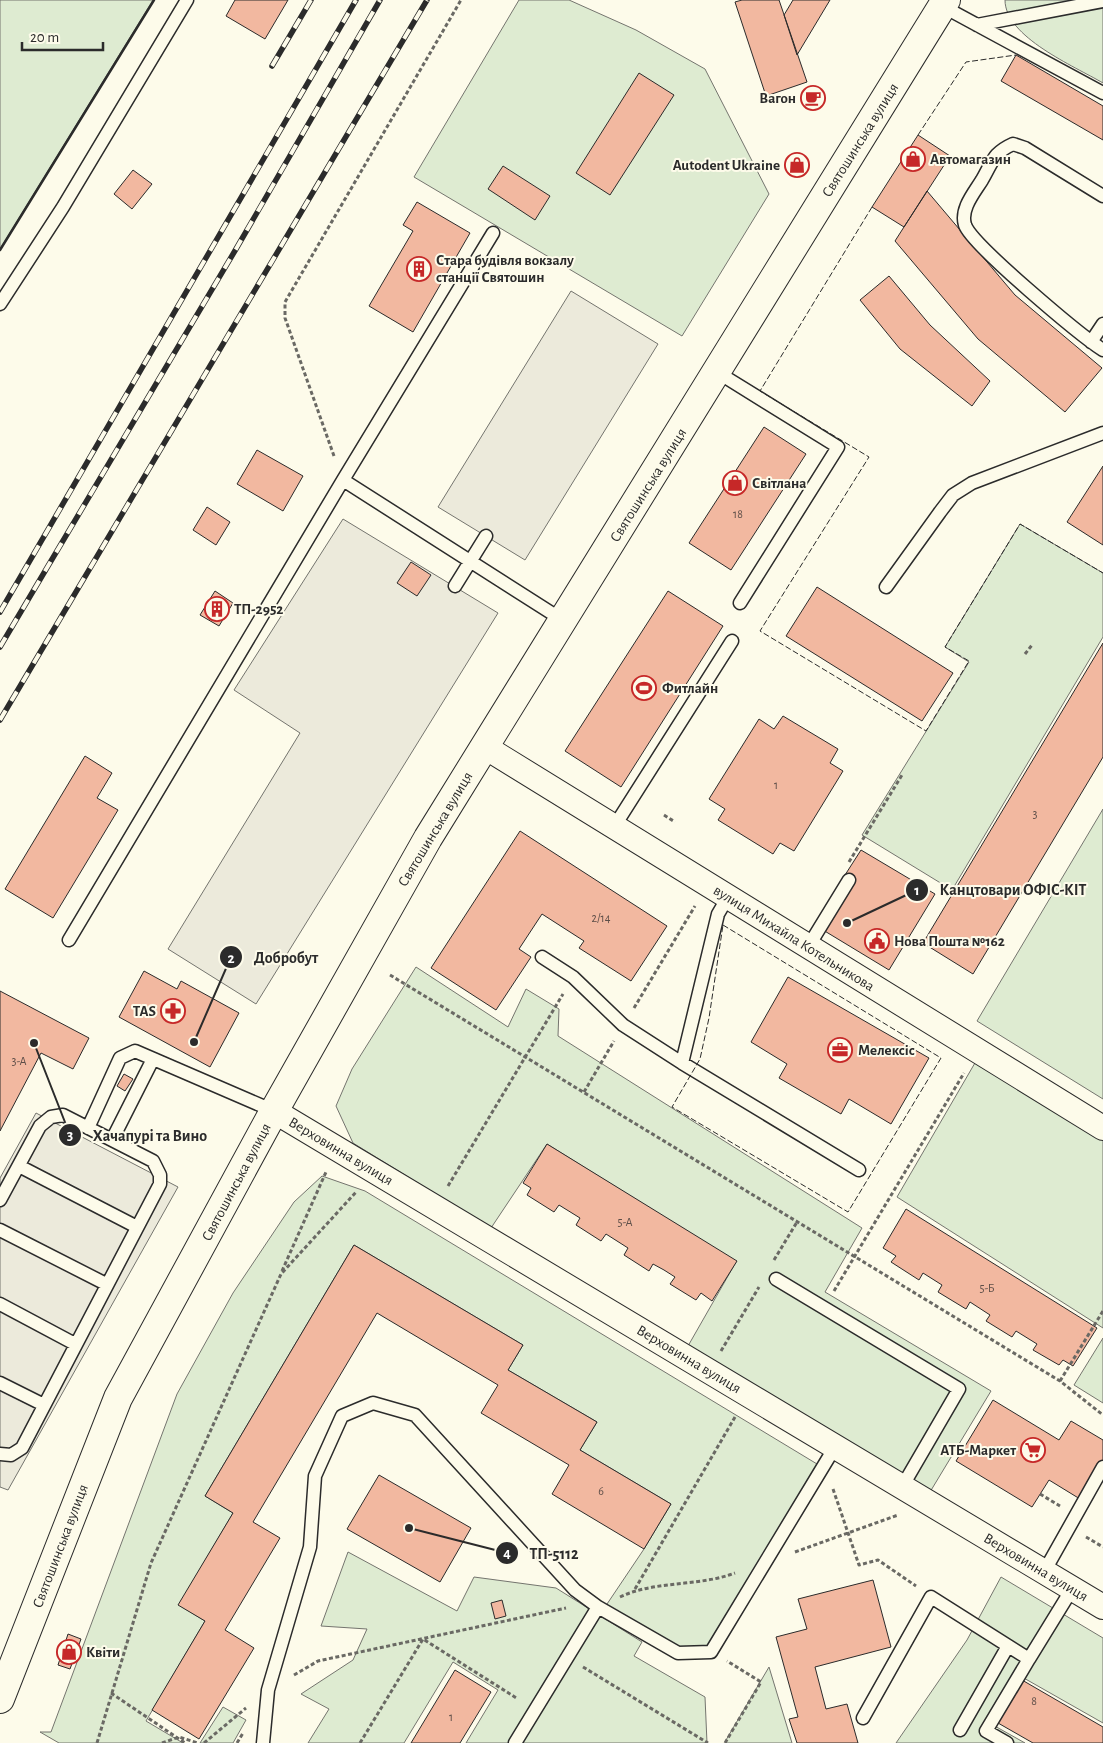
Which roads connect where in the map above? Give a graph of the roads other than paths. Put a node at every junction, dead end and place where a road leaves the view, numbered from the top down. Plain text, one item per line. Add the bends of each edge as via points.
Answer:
1 (187, 0) edge
2 (1103, 1) edge
3 (944, 3) edge
4 (977, 25) junction
5 (1103, 93) edge
6 (1103, 196) edge
7 (493, 234) dead end
8 (0, 304) edge
9 (1103, 324) edge
10 (1092, 342) junction
11 (1103, 350) edge
12 (717, 372) junction
13 (1103, 433) edge
14 (342, 480) junction
15 (486, 536) dead end
16 (470, 562) junction
17 (455, 586) dead end
18 (886, 587) dead end
19 (740, 603) dead end
20 (564, 622) junction
21 (732, 641) dead end
22 (485, 747) junction
23 (614, 827) junction
24 (849, 880) dead end
25 (728, 897) junction
26 (69, 940) dead end
27 (808, 946) junction
28 (542, 957) dead end
29 (153, 1059) junction
30 (682, 1063) junction
31 (274, 1111) junction
32 (88, 1128) junction
33 (1103, 1128) edge
34 (112, 1140) junction
35 (19, 1166) junction
36 (859, 1170) dead end
37 (0, 1200) edge
38 (137, 1227) junction
39 (0, 1230) edge
40 (776, 1279) dead end
41 (106, 1284) junction
42 (0, 1304) edge
43 (76, 1344) junction
44 (0, 1382) edge
45 (44, 1405) junction
46 (0, 1454) edge
47 (830, 1456) junction
48 (1103, 1467) edge
49 (902, 1487) junction
50 (1044, 1572) junction
51 (1072, 1588) junction
52 (598, 1607) junction
53 (1103, 1607) edge
54 (1008, 1646) junction
55 (1029, 1659) junction
56 (0, 1698) edge
57 (863, 1718) dead end
58 (960, 1730) dead end
59 (263, 1743) edge
60 (515, 1743) edge
61 (1007, 1743) edge

1 - 8 lane via 63,207
2 - 4 lane
3 - 4 lane
3 - 12 main road, Святошинська вулиця
4 - 5 lane
6 - 10 lane via 1025,148 1013,144 999,151 964,211 965,225 973,237
7 - 14 lane
9 - 10 lane
10 - 11 lane
12 - 19 lane via 838,447
12 - 20 main road, Святошинська вулиця
13 - 18 lane via 972,483 953,495
14 - 16 lane
14 - 26 lane
15 - 16 lane
16 - 17 lane
16 - 20 lane
20 - 22 main road, Святошинська вулиця
21 - 23 lane
22 - 23 street, вулиця Михайла Котельникова
22 - 31 main road, Святошинська вулиця via 419,854
23 - 25 street, вулиця Михайла Котельникова
24 - 27 lane
25 - 27 street, вулиця Михайла Котельникова
25 - 30 lane via 718,914
27 - 33 street, вулиця Михайла Котельникова
28 - 30 lane via 573,977 623,1025
29 - 31 lane
29 - 32 lane via 134,1051 120,1058
29 - 34 lane
30 - 36 lane
31 - 47 street, Верховинна вулиця
31 - 56 main road, Святошинська вулиця via 118,1398
32 - 34 lane
32 - 35 lane via 63,1116 51,1117 40,1126
34 - 38 lane via 153,1161 160,1175 160,1184
35 - 37 lane
35 - 38 lane
38 - 41 lane
39 - 41 lane
40 - 49 lane via 959,1389
41 - 43 lane
42 - 43 lane
43 - 45 lane
44 - 45 lane
45 - 46 lane via 22,1448 11,1455
47 - 49 street, Верховинна вулиця
47 - 52 lane via 711,1652 678,1653
48 - 50 lane
49 - 50 street, Верховинна вулиця
50 - 51 street, Верховинна вулиця
51 - 53 street, Верховинна вулиця
51 - 55 lane
52 - 59 lane via 575,1590 415,1415 373,1403 342,1416 315,1476 310,1547 268,1690
52 - 60 lane
54 - 55 lane
54 - 57 lane via 931,1597
54 - 58 lane
55 - 61 lane via 986,1731

